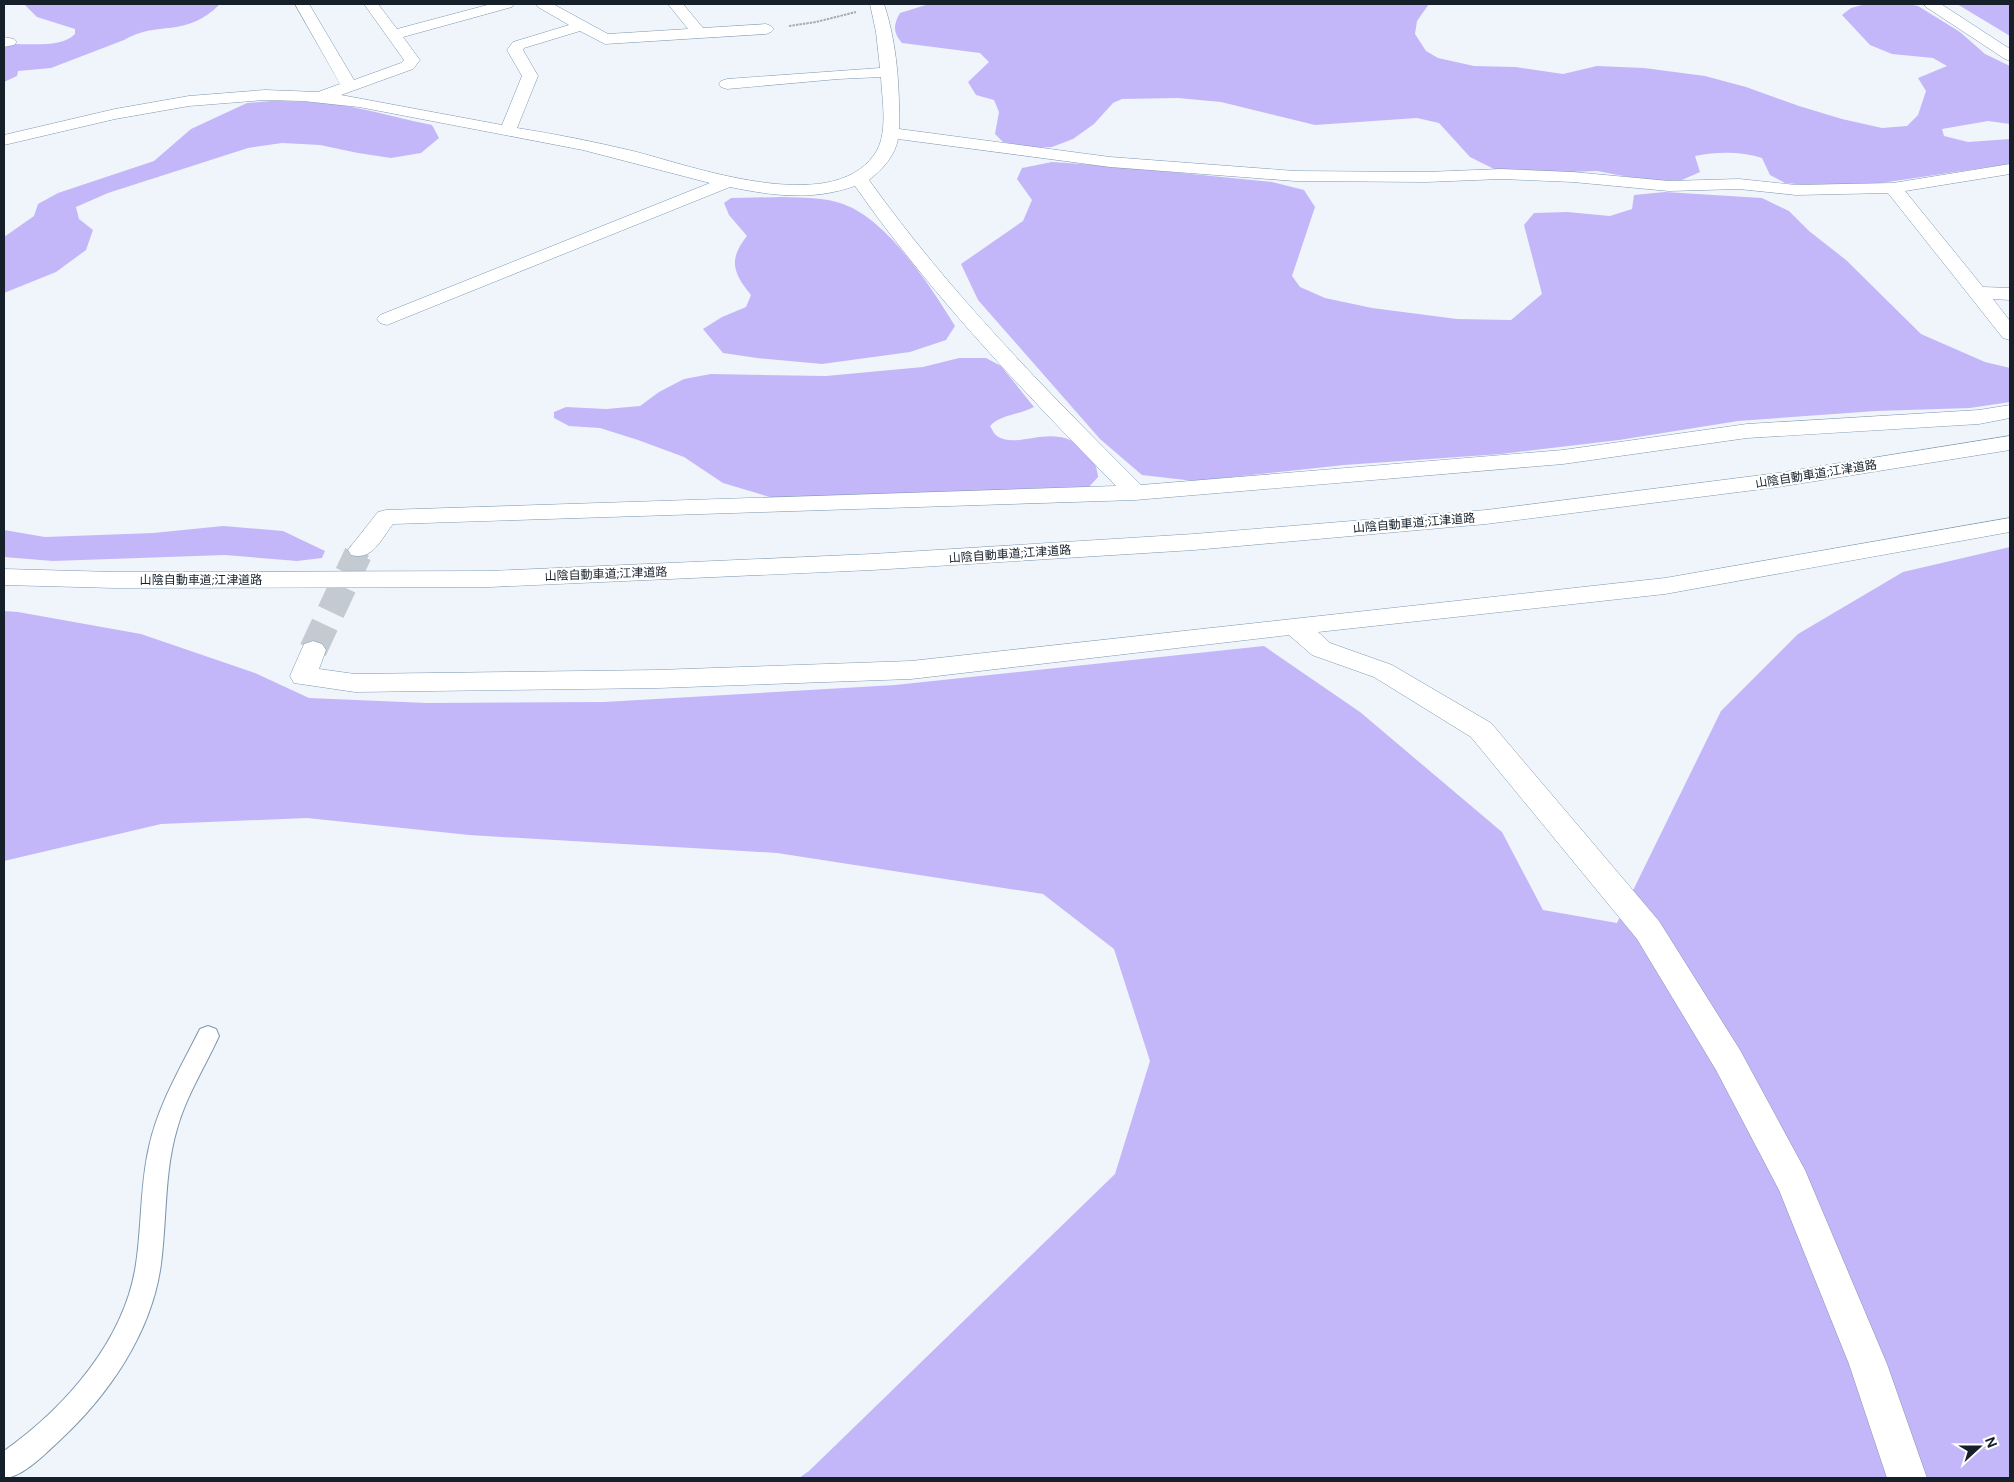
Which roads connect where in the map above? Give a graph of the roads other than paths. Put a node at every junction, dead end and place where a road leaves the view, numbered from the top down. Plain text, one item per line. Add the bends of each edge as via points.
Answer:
1 (302, 4) edge
2 (371, 4) edge
3 (507, 4) edge
4 (543, 4) edge
5 (675, 4) edge
6 (877, 4) edge
7 (1931, 4) edge
8 (482, 7) edge
9 (580, 26) junction
10 (766, 29) road end
11 (699, 33) junction
12 (394, 35) junction
13 (2010, 56) edge
14 (887, 72) junction
15 (727, 84) dead end
16 (350, 87) junction
17 (320, 97) junction
18 (508, 130) junction
19 (891, 133) junction
20 (4, 140) edge
21 (2010, 169) edge
22 (859, 179) junction
23 (727, 182) junction
24 (1893, 188) junction
25 (1979, 293) junction
26 (2010, 294) edge
27 (387, 319) dead end
28 (2010, 334) edge
29 (2010, 412) edge
30 (2010, 443) edge
31 (1135, 493) junction
32 (2010, 525) edge
33 (360, 550) tunnel mouth
34 (4, 577) edge
35 (1294, 626) junction
36 (313, 650) tunnel mouth
37 (208, 1036) dead end
38 (4, 1468) edge
39 (1907, 1478) edge

1 - 16 main road
2 - 12 main road
3 - 8 main road
4 - 9 main road
5 - 11 main road
6 - 14 main road via 886,41
7 - 13 main road
8 - 12 main road
9 - 11 main road via 605,39
9 - 18 main road via 518,45 515,50 530,76
10 - 11 main road
12 - 16 main road via 412,60 407,66
14 - 15 main road
14 - 19 main road
16 - 17 main road
17 - 18 main road
17 - 20 main road via 264,96 193,101 116,114
18 - 23 main road via 602,149
19 - 22 main road via 887,148 877,163
19 - 24 main road via 1110,162 1286,175 1426,177 1501,174 1669,186 1739,184 1796,190
21 - 24 main road
22 - 23 main road via 814,192 792,192
22 - 31 main road via 915,255 997,353
23 - 27 main road
24 - 25 main road
25 - 26 main road
25 - 28 main road
29 - 31 main road via 1979,417 1747,431 1563,457
30 - 34 main road, 山陰自動車道;江津道路 via 1778,480 1486,517 1194,542 882,562 490,578 115,580
31 - 33 main road via 386,518
32 - 35 main road via 1665,586
35 - 36 main road via 910,670 658,679 355,683 303,676
35 - 39 main road via 1321,650 1384,671 1481,730 1648,930 1728,1060 1793,1182 1868,1364
37 - 38 lane via 165,1130 144,1285 131,1324 106,1366 72,1407 37,1443

